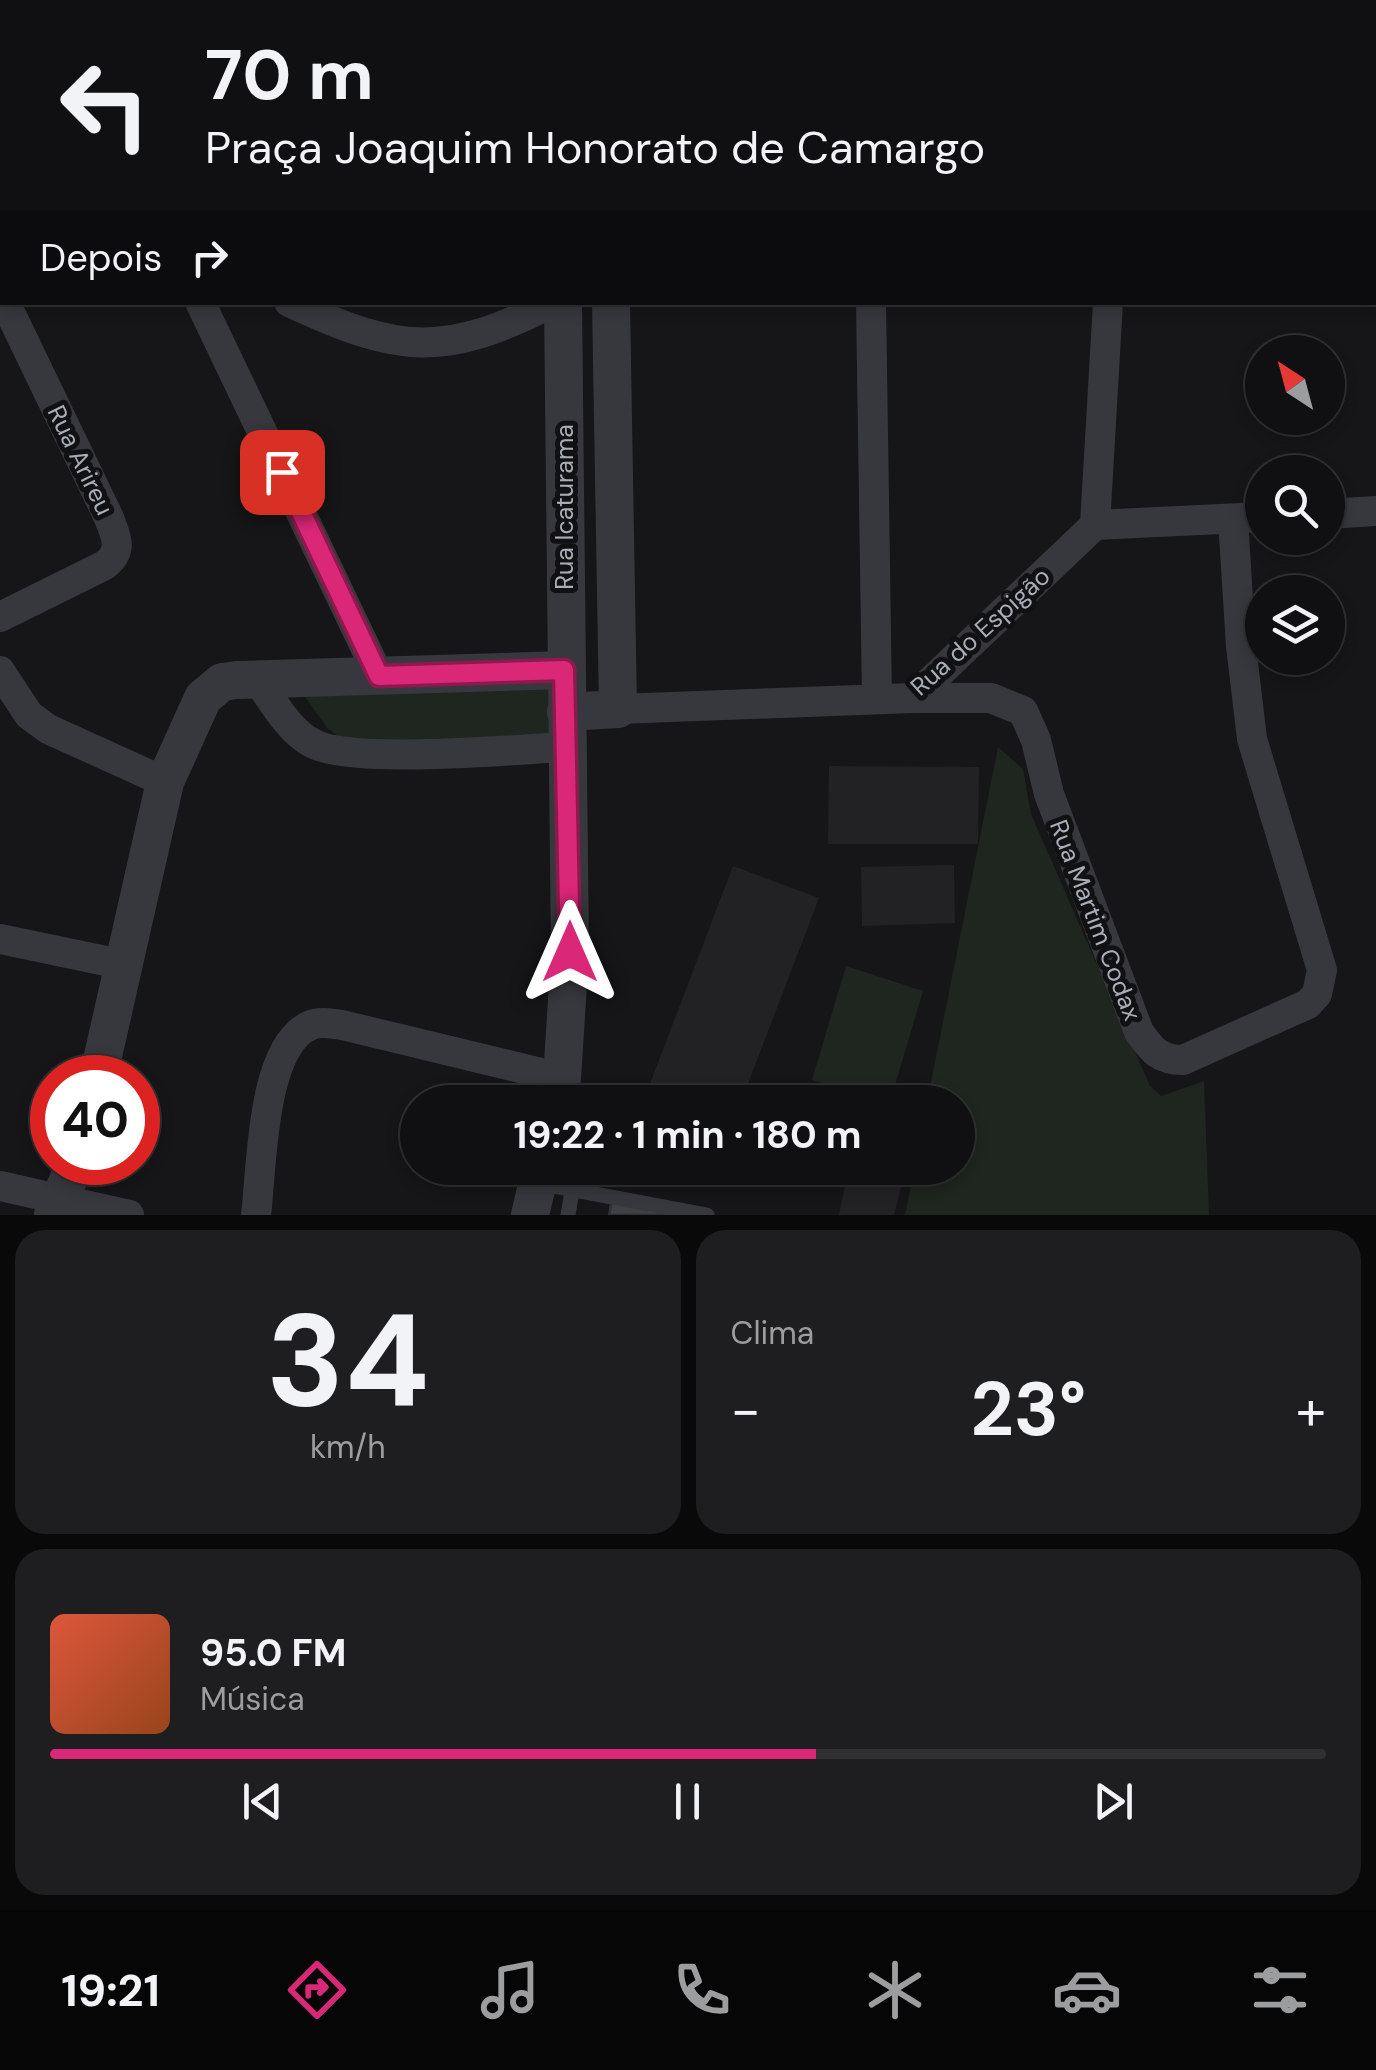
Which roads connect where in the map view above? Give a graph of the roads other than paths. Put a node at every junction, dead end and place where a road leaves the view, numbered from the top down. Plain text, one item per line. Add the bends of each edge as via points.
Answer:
1 (5, 305) edge
2 (201, 305) edge
3 (295, 305) edge
4 (548, 305) edge
5 (563, 305) edge
6 (610, 305) edge
7 (871, 305) edge
8 (1108, 305) edge
9 (1376, 511) edge
10 (1345, 513) edge
11 (1245, 518) edge
12 (1096, 526) junction
13 (1246, 555) edge
14 (0, 617) edge
15 (0, 670) edge
16 (564, 670) junction
17 (379, 676) junction
18 (256, 679) junction
19 (878, 698) junction
20 (913, 698) junction
21 (618, 709) junction
22 (567, 729) junction
23 (165, 782) junction
24 (0, 939) edge
25 (124, 965) junction
26 (103, 1055) edge
27 (542, 1085) edge
28 (559, 1085) edge
29 (0, 1186) edge
30 (545, 1189) edge
31 (57, 1207) edge
32 (128, 1215) edge
33 (256, 1215) edge
34 (568, 1215) edge
35 (707, 1215) edge

1 - 14 street, Rua Arireu via 118,549 106,564
2 - 17 street
3 - 4 street via 348,330 396,342 446,343 491,332
5 - 16 street, Rua Icaturama
6 - 21 street, Rua Icaturama
7 - 19 street
8 - 12 street
9 - 10 street
11 - 12 street
12 - 20 street, Rua do Espigão
13 - 20 street, Rua Martim Codax via 1241,646 1252,739 1322,970 1308,1004 1183,1060 1154,1053 1139,1032 1023,711 991,698
15 - 23 street via 28,715 48,729
16 - 17 street
16 - 22 street, Rua Icaturama
17 - 18 street
18 - 22 street via 294,730 334,751 421,753
18 - 23 street via 222,682 202,698
19 - 20 street, Rua do Espigão
19 - 21 street, Rua do Espigão
21 - 22 street, Rua do Espigão
22 - 28 street, Rua Icaturama via 570,952
23 - 25 street
24 - 25 street
25 - 26 street
27 - 33 street via 342,1025 308,1026 280,1058 270,1092
29 - 31 street
30 - 34 lane
30 - 35 lane
31 - 32 street

